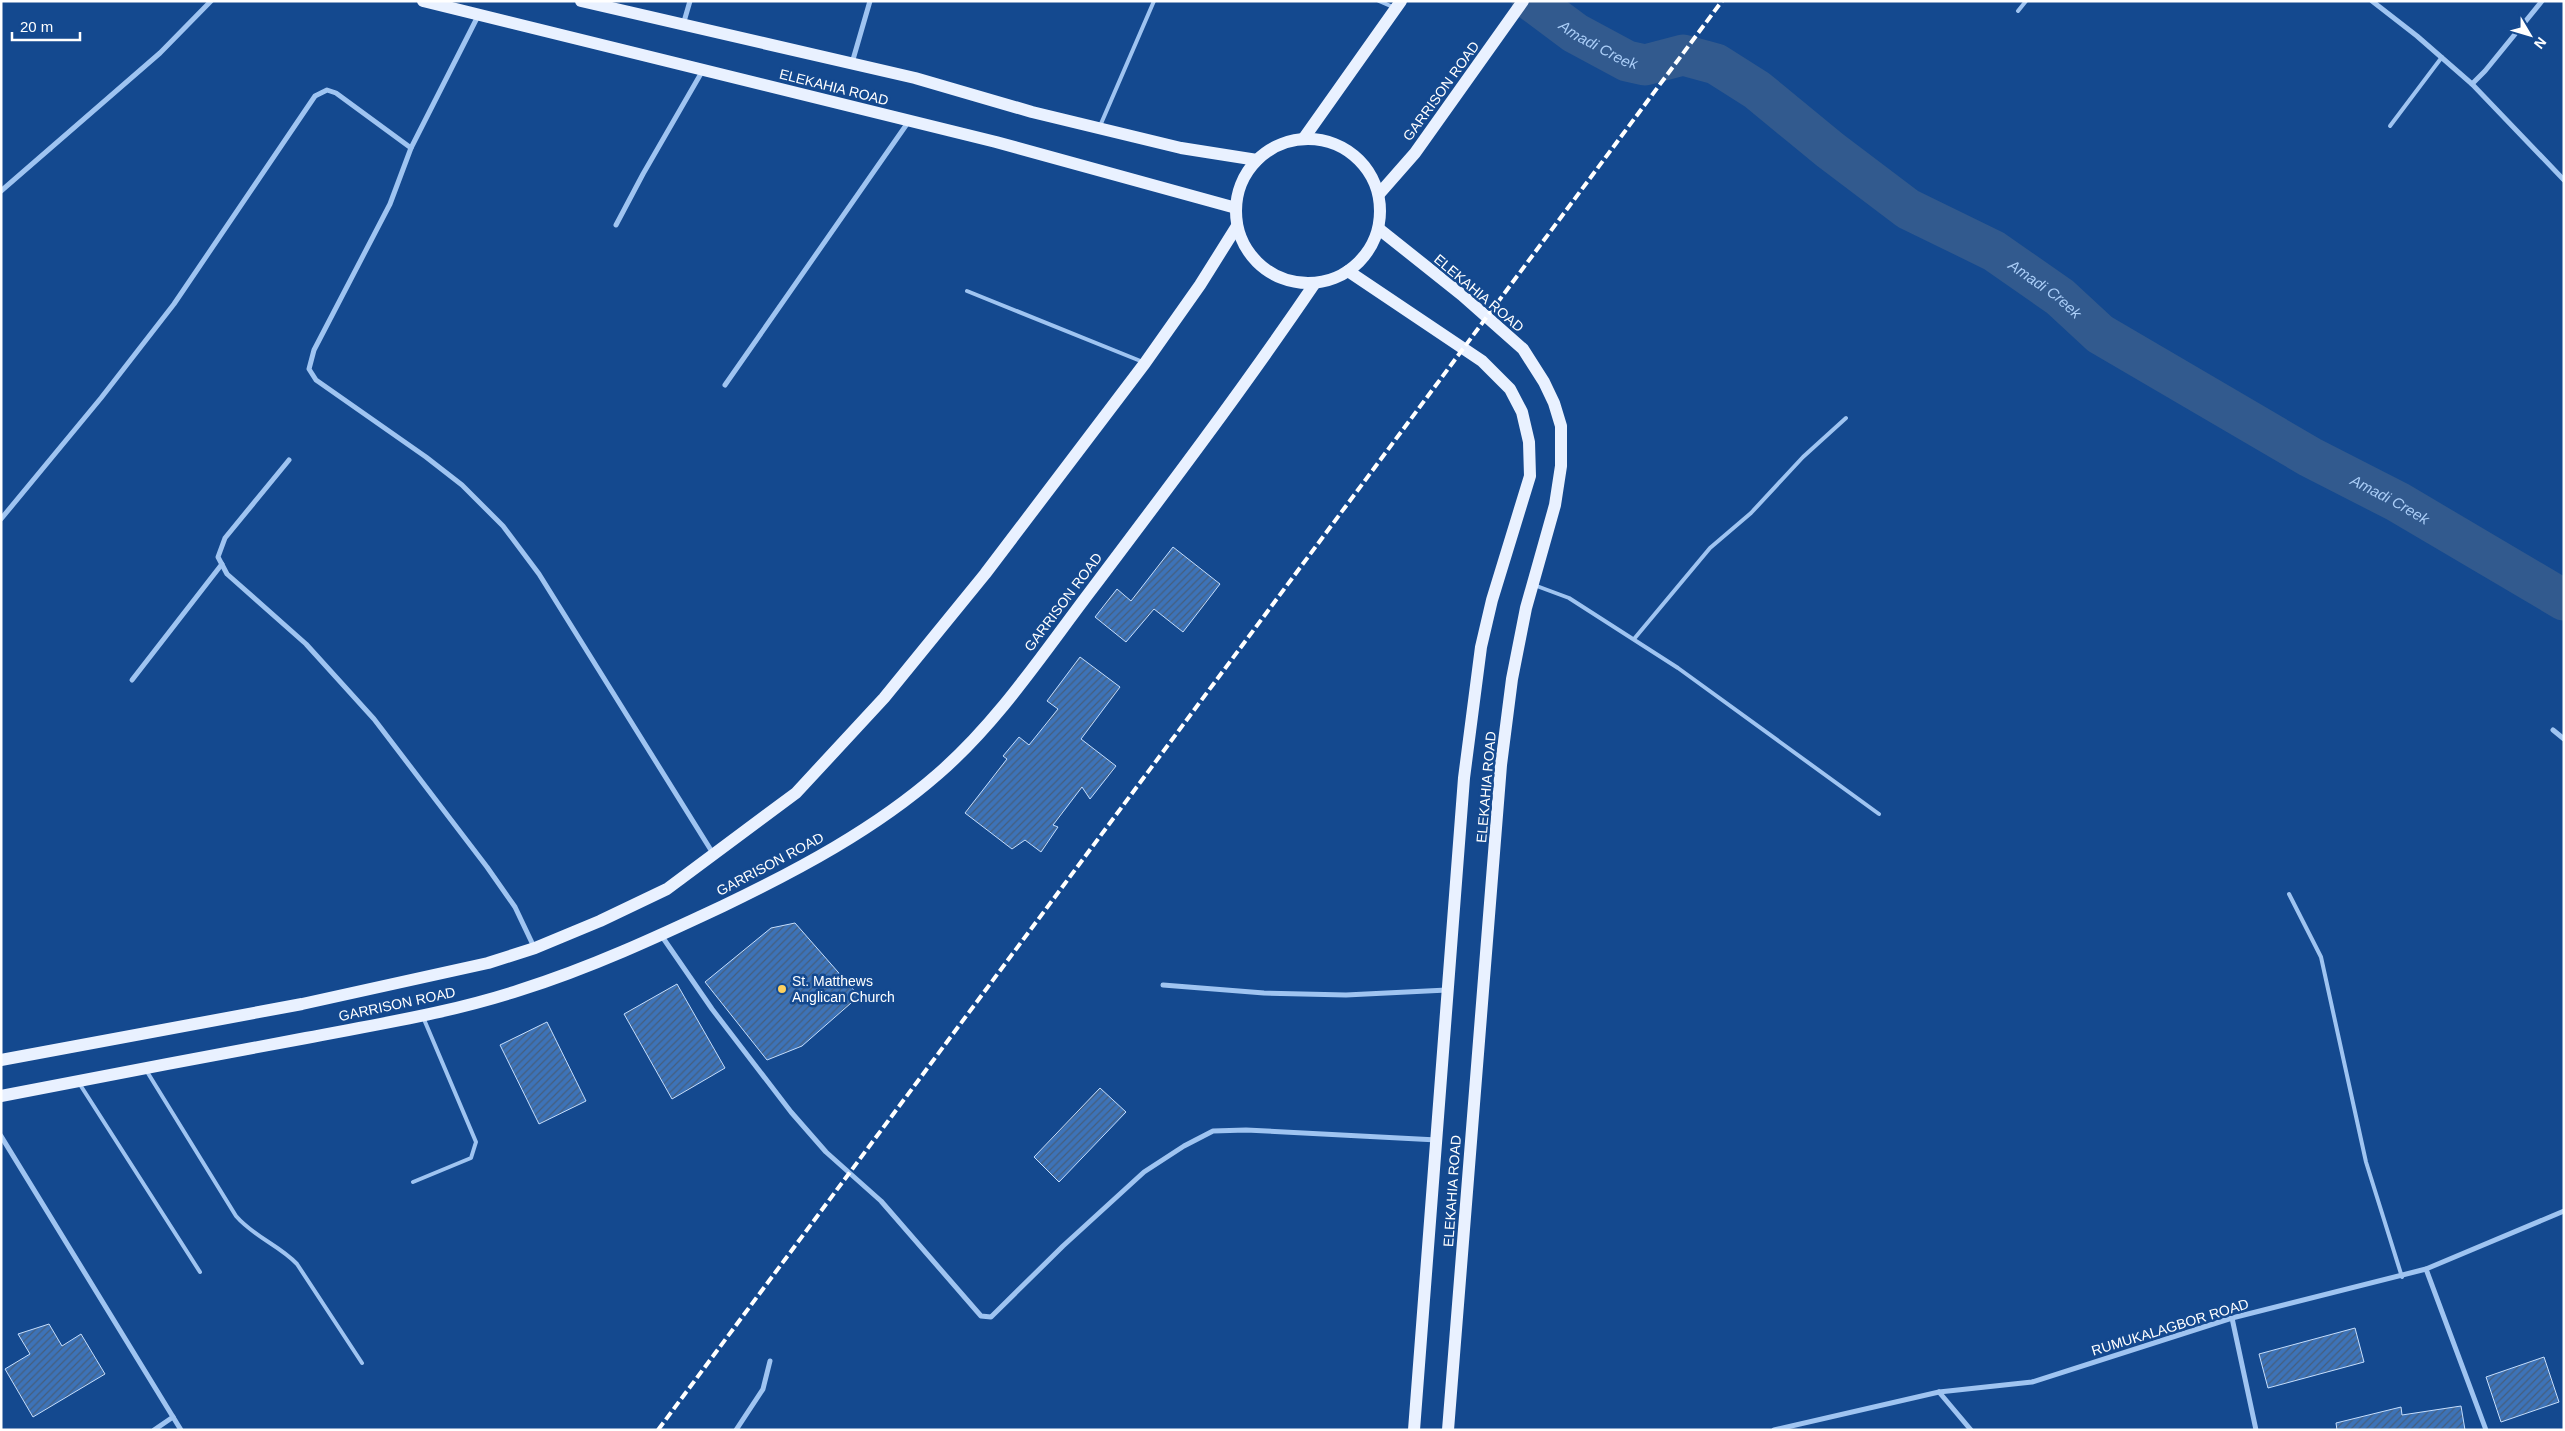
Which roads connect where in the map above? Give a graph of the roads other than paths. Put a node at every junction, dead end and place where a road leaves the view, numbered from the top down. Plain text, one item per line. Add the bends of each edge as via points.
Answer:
1 (211, 1) edge
2 (423, 1) edge
3 (581, 1) edge
4 (690, 1) edge
5 (870, 1) edge
6 (1154, 1) edge
7 (1379, 1) edge
8 (1523, 1) edge
9 (2026, 1) edge
10 (2372, 1) edge
11 (2542, 1) edge
12 (1398, 5) edge
13 (2018, 11) dead end
14 (478, 15) junction
15 (683, 26) junction
16 (2442, 57) junction
17 (852, 64) junction
18 (703, 70) junction
19 (2472, 84) junction
20 (909, 121) junction
21 (2390, 126) dead end
22 (1100, 128) junction
23 (1304, 138) junction
24 (410, 148) junction
25 (1256, 160) junction
26 (2564, 180) edge
27 (1, 191) edge
28 (1379, 194) junction
29 (1236, 208) junction
30 (616, 225) dead end
31 (1237, 226) junction
32 (1379, 229) junction
33 (1348, 271) junction
34 (1315, 283) junction
35 (967, 291) dead end
36 (1145, 363) junction
37 (725, 385) dead end
38 (1846, 418) dead end
39 (289, 460) dead end
40 (1, 518) edge
41 (222, 564) junction
42 (1532, 584) junction
43 (1634, 640) junction
44 (132, 680) dead end
45 (2553, 730) dead end
46 (2564, 739) edge
47 (1879, 814) dead end
48 (714, 855) junction
49 (2289, 894) dead end
50 (661, 935) junction
51 (535, 948) junction
52 (1163, 985) dead end
53 (1447, 990) junction
54 (423, 1017) junction
55 (1, 1060) edge
56 (145, 1068) junction
57 (78, 1081) junction
58 (1, 1096) edge
59 (1, 1136) edge
60 (1437, 1140) junction
61 (413, 1182) dead end
62 (2564, 1211) edge
63 (2426, 1270) junction
64 (200, 1272) dead end
65 (2402, 1277) junction
66 (2232, 1318) junction
67 (770, 1361) dead end
68 (362, 1363) dead end
69 (1939, 1392) junction
70 (173, 1417) junction
71 (154, 1430) edge
72 (181, 1430) edge
73 (736, 1430) edge
74 (1414, 1430) edge
75 (1448, 1430) edge
76 (1774, 1430) edge
77 (1971, 1430) edge
78 (2256, 1430) edge
79 (2486, 1430) edge

1 - 27 street via 160,52
2 - 14 main road, ELEKAHIA ROAD
3 - 15 main road, ELEKAHIA ROAD
4 - 15 street
5 - 17 street
6 - 22 lane
7 - 12 lane
8 - 28 main road, GARRISON ROAD via 1415,153
9 - 13 lane
10 - 16 street
11 - 19 street
12 - 23 main road
14 - 18 main road, ELEKAHIA ROAD
14 - 24 street
15 - 17 main road, ELEKAHIA ROAD
16 - 19 street
16 - 21 lane
17 - 22 main road, ELEKAHIA ROAD
18 - 20 main road, ELEKAHIA ROAD
18 - 30 street
19 - 26 street
20 - 29 main road, ELEKAHIA ROAD via 1111,172
20 - 37 street
22 - 25 main road, ELEKAHIA ROAD via 1180,148
23 - 25 main road via 1279,146
23 - 28 main road via 1330,142 1354,154 1370,172
24 - 40 street via 336,93 327,90 315,96 174,304
24 - 48 street via 390,204 314,350 309,363 311,374 462,485 503,526 539,574
25 - 29 main road via 1238,190
28 - 32 main road
29 - 31 main road
31 - 34 main road via 1242,243 1265,270 1297,283
31 - 36 main road, GARRISON ROAD
32 - 33 main road via 1367,252
32 - 42 main road, ELEKAHIA ROAD via 1475,306 1523,350 1554,402 1561,426 1561,466 1554,506
33 - 34 main road via 1332,280
33 - 53 main road, ELEKAHIA ROAD via 1482,361 1510,389 1522,412 1529,442 1530,476 1492,600 1471,710
34 - 50 main road, GARRISON ROAD via 1201,444 972,742 939,774 897,807 845,840 774,882
35 - 36 lane
36 - 48 main road, GARRISON ROAD via 985,574 884,698 796,793
38 - 43 lane via 1803,457 1751,513 1710,548
39 - 41 street via 225,538 218,557
41 - 44 street
41 - 51 street via 227,574 306,644 374,719 488,867 515,907
42 - 43 lane via 1570,598
42 - 75 main road, ELEKAHIA ROAD via 1512,679 1501,764
43 - 47 lane via 1678,668
45 - 46 street
48 - 51 main road, GARRISON ROAD via 667,889
49 - 65 lane via 2321,957 2366,1162
50 - 54 main road, GARRISON ROAD via 517,992
50 - 60 street via 712,1009 791,1112 826,1152 882,1201 981,1316 991,1317 1062,1246 1144,1172 1213,1131
51 - 55 main road, GARRISON ROAD via 488,963 302,1004
52 - 53 street via 1346,995
53 - 60 main road, ELEKAHIA ROAD
54 - 56 main road, GARRISON ROAD
54 - 61 lane via 476,1142 471,1158
56 - 57 main road, GARRISON ROAD
56 - 68 lane via 236,1216 247,1228 287,1253 297,1264
57 - 58 main road, GARRISON ROAD
57 - 64 lane
59 - 70 street
60 - 74 main road, ELEKAHIA ROAD
62 - 63 street, RUMUKALAGBOR ROAD
63 - 65 street, RUMUKALAGBOR ROAD
63 - 79 street
65 - 66 street, RUMUKALAGBOR ROAD
66 - 69 street, RUMUKALAGBOR ROAD via 2032,1382
66 - 78 street
67 - 73 street via 763,1389
69 - 76 street, RUMUKALAGBOR ROAD
69 - 77 street
70 - 71 street
70 - 72 street

